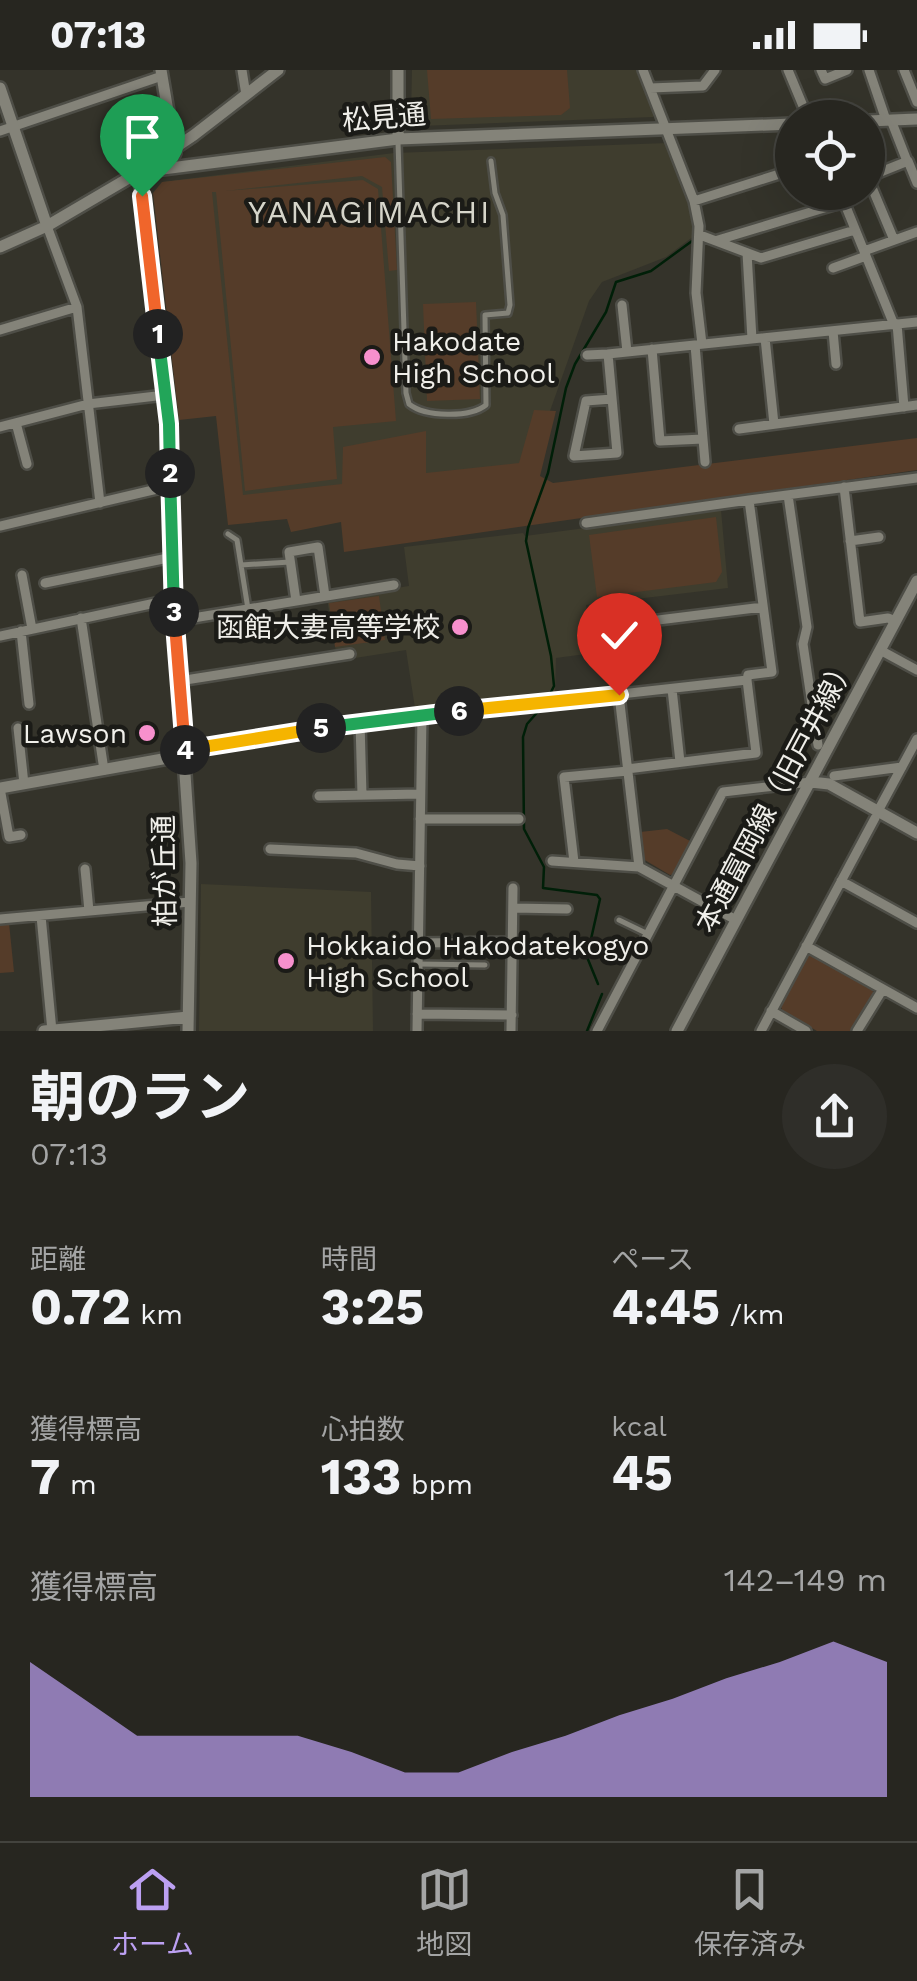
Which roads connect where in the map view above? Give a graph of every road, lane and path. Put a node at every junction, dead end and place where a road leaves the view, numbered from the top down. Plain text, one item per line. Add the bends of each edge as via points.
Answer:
1 (242, 70) edge
2 (278, 70) edge
3 (398, 70) edge
4 (643, 70) edge
5 (714, 70) edge
6 (788, 70) edge
7 (821, 70) edge
8 (847, 70) edge
9 (869, 70) edge
10 (904, 70) edge
11 (161, 73) edge
12 (0, 88) edge
13 (650, 88) junction
14 (246, 95) junction
15 (800, 100) edge
16 (917, 102) edge
17 (917, 119) edge
18 (885, 120) edge
19 (888, 120) junction
20 (775, 125) edge
21 (6, 128) edge
22 (664, 129) junction
23 (398, 139) junction
24 (174, 148) junction
25 (491, 161) dead end
26 (906, 162) junction
27 (177, 167) junction
28 (885, 170) edge
29 (139, 172) junction
30 (775, 175) edge
31 (917, 183) edge
32 (694, 201) junction
33 (805, 210) edge
34 (847, 210) edge
35 (882, 210) edge
36 (47, 226) junction
37 (855, 230) junction
38 (917, 232) edge
39 (700, 235) junction
40 (894, 240) junction
41 (716, 241) junction
42 (2, 243) edge
43 (747, 253) junction
44 (865, 254) junction
45 (833, 268) dead end
46 (622, 305) dead end
47 (77, 307) junction
48 (917, 322) edge
49 (895, 325) junction
50 (0, 330) edge
51 (832, 331) junction
52 (764, 338) junction
53 (752, 339) junction
54 (698, 345) junction
55 (652, 350) junction
56 (627, 352) junction
57 (608, 354) junction
58 (587, 355) dead end
59 (836, 364) dead end
60 (165, 395) junction
61 (612, 399) junction
62 (88, 404) junction
63 (917, 405) edge
64 (904, 407) junction
65 (16, 423) junction
66 (774, 424) junction
67 (0, 427) edge
68 (739, 429) dead end
69 (703, 438) junction
70 (705, 462) dead end
71 (27, 464) dead end
72 (917, 478) edge
73 (170, 486) junction
74 (844, 488) junction
75 (788, 495) junction
76 (749, 500) junction
77 (100, 503) junction
78 (586, 522) dead end
79 (0, 526) edge
80 (228, 534) dead end
81 (880, 537) dead end
82 (850, 541) junction
83 (172, 558) junction
84 (290, 562) junction
85 (241, 566) junction
86 (22, 575) dead end
87 (917, 582) edge
88 (46, 583) dead end
89 (394, 585) dead end
90 (325, 596) junction
91 (174, 599) junction
92 (296, 601) junction
93 (763, 607) junction
94 (248, 609) junction
95 (80, 618) junction
96 (175, 621) junction
97 (896, 621) junction
98 (618, 625) dead end
99 (32, 629) junction
100 (21, 632) junction
101 (0, 636) edge
102 (880, 650) junction
103 (350, 654) dead end
104 (917, 670) edge
105 (746, 680) junction
106 (179, 681) junction
107 (672, 689) junction
108 (619, 695) junction
109 (29, 704) dead end
110 (422, 716) junction
111 (360, 722) junction
112 (18, 728) dead end
113 (818, 744) dead end
114 (916, 744) edge
115 (185, 753) junction
116 (680, 762) junction
117 (902, 767) junction
118 (104, 770) junction
119 (627, 770) junction
120 (834, 776) dead end
121 (811, 782) junction
122 (24, 784) junction
123 (0, 788) edge
124 (420, 794) junction
125 (362, 795) junction
126 (320, 796) dead end
127 (877, 815) junction
128 (420, 819) junction
129 (519, 819) dead end
130 (917, 832) edge
131 (21, 836) dead end
132 (270, 849) dead end
133 (552, 860) dead end
134 (574, 862) junction
135 (420, 866) junction
136 (639, 868) junction
137 (86, 869) dead end
138 (841, 881) junction
139 (674, 886) junction
140 (513, 888) dead end
141 (190, 902) junction
142 (513, 908) junction
143 (568, 909) dead end
144 (90, 912) junction
145 (40, 916) junction
146 (0, 919) edge
147 (620, 920) dead end
148 (736, 920) junction
149 (917, 923) edge
150 (648, 934) junction
151 (418, 943) junction
152 (512, 944) junction
153 (540, 944) dead end
154 (806, 946) junction
155 (418, 964) junction
156 (485, 965) dead end
157 (883, 988) junction
158 (917, 1008) edge
159 (772, 1011) junction
160 (417, 1014) junction
161 (512, 1015) junction
162 (188, 1024) edge
163 (49, 1031) edge
164 (417, 1031) edge
165 (511, 1031) edge
166 (597, 1031) edge
167 (677, 1031) edge
168 (761, 1031) edge
169 (806, 1031) edge
170 (858, 1031) edge

1 - 14 street
2 - 14 street
3 - 23 street
4 - 13 street
5 - 13 street via 704,86
6 - 15 street
7 - 8 street via 825,80
9 - 19 street
10 - 16 street
11 - 21 street
11 - 24 street
12 - 21 street
13 - 22 street
14 - 24 street
17 - 19 street
18 - 19 street
19 - 26 street
20 - 22 street, 松見通
21 - 36 street
22 - 23 street, 松見通
22 - 32 street
23 - 25 lane via 406,393 408,404 428,413 473,412 486,405 485,315 508,313 510,305 504,216
23 - 27 street, 松見通
24 - 27 street
24 - 29 street
26 - 28 street
26 - 31 street
27 - 29 street, 松見通
29 - 36 street, 松見通
29 - 60 street, 柏が丘通
30 - 32 street
32 - 39 street
33 - 41 street
34 - 37 street
35 - 40 street
36 - 42 street, 松見通
36 - 47 street
37 - 43 street via 761,258
37 - 44 street
38 - 40 street
39 - 41 street
39 - 54 street
40 - 44 street
41 - 43 street
43 - 53 street
44 - 45 street
44 - 49 street
46 - 56 street
47 - 50 street
47 - 62 street
48 - 49 street
49 - 51 street
49 - 64 street
51 - 52 street
51 - 59 street
52 - 53 street
52 - 66 street
53 - 54 street
54 - 55 street
54 - 69 street
55 - 56 street
55 - 69 street via 660,442
56 - 57 street
57 - 58 street
57 - 61 street
60 - 62 street
60 - 73 street, 柏が丘通
61 - 61 street via 617,453 574,456 586,402
62 - 65 street
62 - 77 street
63 - 64 street
64 - 66 street
65 - 67 street
65 - 71 street
66 - 68 street
69 - 70 street
72 - 74 street
73 - 77 street
73 - 83 street, 柏が丘通
74 - 75 street
74 - 82 street
75 - 76 street
75 - 113 street
76 - 78 street
76 - 93 street
77 - 79 street
80 - 85 lane via 237,540
81 - 82 street
82 - 97 street via 860,622
83 - 88 street
83 - 91 street, 柏が丘通
84 - 85 lane
84 - 90 street via 289,552 318,547
84 - 92 street
85 - 94 lane
86 - 99 street
87 - 97 street, 本通富岡線（旧戸井線）
89 - 90 street
90 - 92 street
91 - 95 street
91 - 96 street, 柏が丘通
92 - 94 street
93 - 98 street
93 - 105 street via 772,672
94 - 96 street
95 - 99 street
95 - 118 street
96 - 106 street, 柏が丘通
97 - 102 street, 本通富岡線（旧戸井線）
99 - 100 street
100 - 101 street
100 - 109 street
102 - 104 street
102 - 121 street, 本通富岡線（旧戸井線）
103 - 106 street
105 - 107 street
105 - 116 street via 756,753
106 - 115 street, 柏が丘通
107 - 108 street
107 - 116 street
108 - 110 street
108 - 119 street
110 - 111 street
110 - 124 street
111 - 115 street
111 - 125 street
112 - 122 street
114 - 117 street
115 - 118 street
115 - 141 street, 柏が丘通
116 - 119 street
117 - 120 street
117 - 127 street
118 - 122 street
119 - 134 street via 564,776
119 - 136 street
121 - 127 street via 829,784
121 - 139 street via 724,792
121 - 148 street, 本通富岡線（旧戸井線）
122 - 123 street
123 - 131 street via 9,837
124 - 125 street
124 - 128 street
125 - 126 street
127 - 130 street
127 - 138 street
128 - 129 street
128 - 135 street
132 - 135 street via 356,853
133 - 134 street
134 - 136 street
135 - 151 street
136 - 139 street
137 - 144 street
138 - 149 street
138 - 154 street
139 - 148 street
139 - 150 street
140 - 142 street
141 - 144 street
141 - 162 street, 柏が丘通
142 - 143 street
142 - 152 street
144 - 145 street
145 - 146 street
145 - 163 street
147 - 150 lane
148 - 167 street, 本通富岡線（旧戸井線）
150 - 166 street
151 - 152 street
151 - 155 street
152 - 153 street
152 - 161 street
154 - 157 street
154 - 159 street
155 - 156 lane
155 - 160 street
157 - 158 street
157 - 170 street
159 - 168 street
159 - 169 street
160 - 161 street
160 - 164 street
161 - 165 street
162 - 163 street

